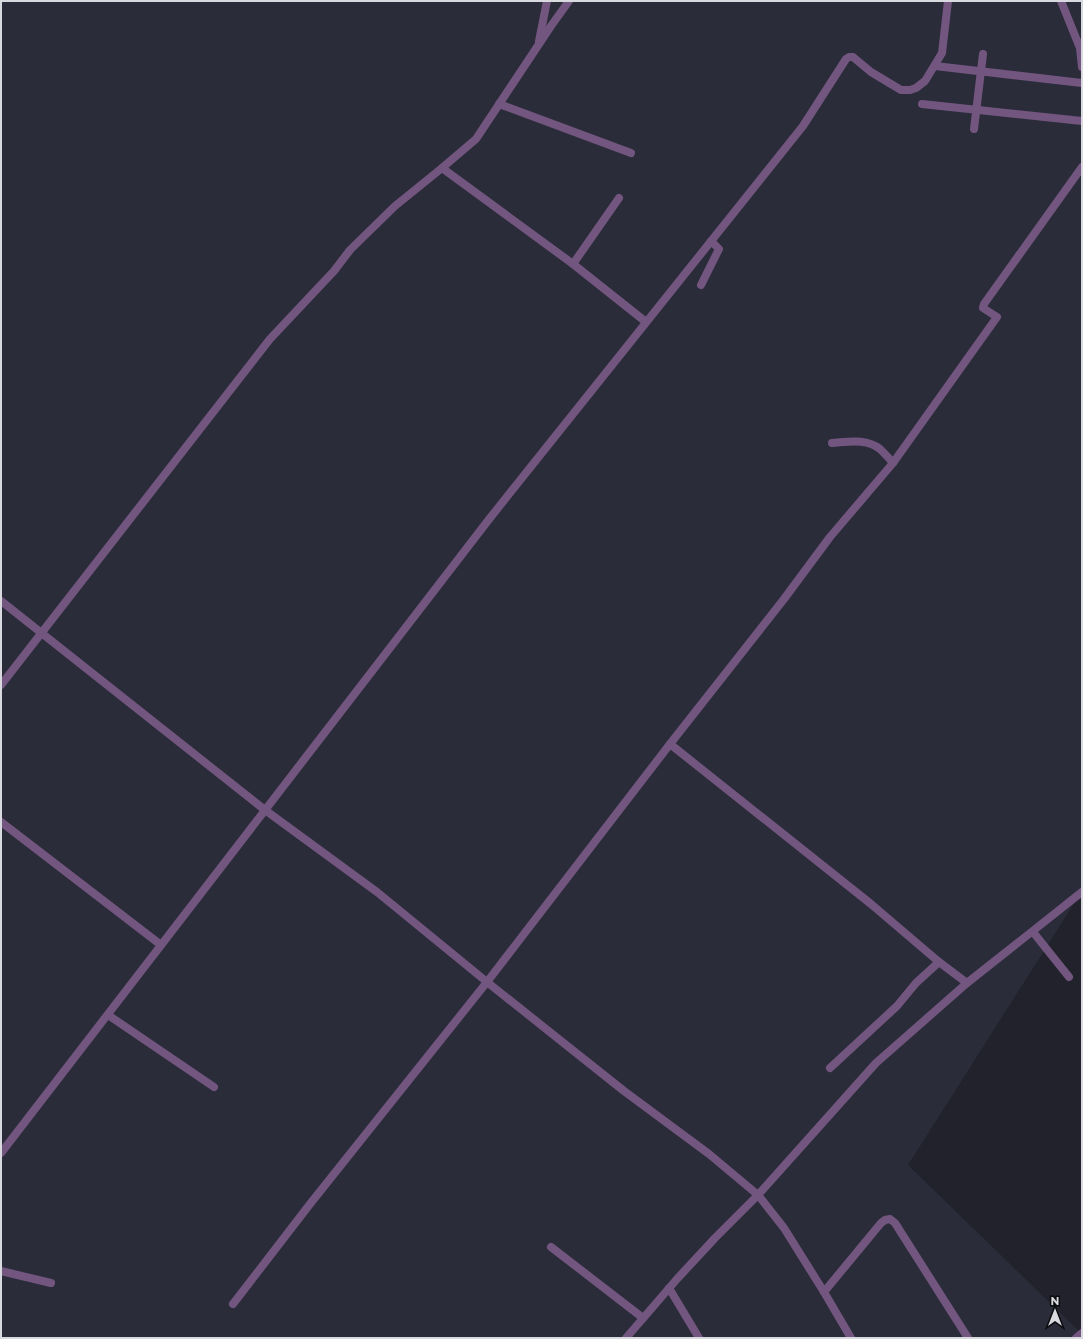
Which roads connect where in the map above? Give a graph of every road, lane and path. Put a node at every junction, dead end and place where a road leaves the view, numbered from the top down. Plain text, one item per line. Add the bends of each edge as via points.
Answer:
1 (547, 1) edge
2 (569, 1) edge
3 (948, 1) edge
4 (1061, 1) edge
5 (538, 46) junction
6 (983, 54) dead end
7 (935, 66) junction
8 (1082, 67) edge
9 (981, 71) junction
10 (1082, 83) edge
11 (499, 104) junction
12 (922, 104) dead end
13 (976, 110) junction
14 (1082, 121) edge
15 (974, 129) dead end
16 (631, 153) dead end
17 (1082, 167) edge
18 (442, 168) junction
19 (619, 198) dead end
20 (711, 241) junction
21 (573, 264) junction
22 (701, 285) dead end
23 (646, 322) junction
24 (832, 442) dead end
25 (893, 462) junction
26 (1, 601) edge
27 (42, 633) junction
28 (1, 685) edge
29 (670, 744) junction
30 (265, 810) junction
31 (1, 822) edge
32 (1082, 892) edge
33 (1033, 932) junction
34 (161, 945) junction
35 (939, 962) junction
36 (1069, 976) dead end
37 (487, 982) junction
38 (967, 983) junction
39 (108, 1015) junction
40 (830, 1068) dead end
41 (214, 1087) dead end
42 (1, 1153) edge
43 (758, 1195) junction
44 (551, 1246) dead end
45 (1, 1271) edge
46 (51, 1283) dead end
47 (669, 1288) junction
48 (824, 1292) junction
49 (233, 1304) dead end
50 (643, 1318) junction
51 (1082, 1333) edge
52 (626, 1338) edge
53 (699, 1338) edge
54 (851, 1338) edge
55 (968, 1338) edge
56 (1076, 1338) edge

1 - 5 street
2 - 5 street
3 - 7 street via 942,52
4 - 8 street via 1080,48
5 - 11 street
6 - 9 street
7 - 9 street
7 - 20 street via 925,81 916,88 901,90 854,57 846,59 803,126
9 - 10 street
9 - 13 street
11 - 16 street
11 - 18 street via 476,139
12 - 13 street
13 - 14 street
13 - 15 street
17 - 25 street via 984,304 985,310 997,317
18 - 21 street
18 - 27 street via 395,206 350,250 334,271 270,339
19 - 21 street
20 - 22 street via 719,249
20 - 23 street
21 - 23 street
23 - 30 street via 490,518
24 - 25 street via 869,443 879,448
25 - 29 street via 830,537
26 - 27 street
27 - 28 street
27 - 30 street
29 - 35 street via 871,904
29 - 37 street
30 - 34 street
30 - 37 street via 377,892
31 - 34 street
32 - 33 street
33 - 36 street
33 - 38 street
34 - 39 street
35 - 38 street
35 - 40 street via 916,983 897,1006
37 - 43 street
37 - 49 street
38 - 43 street via 866,1074
39 - 41 street
39 - 42 street
43 - 47 street
43 - 48 street via 784,1228
44 - 50 street
45 - 46 street
47 - 50 street
47 - 53 street
48 - 54 street
48 - 55 street via 881,1223 890,1219
50 - 52 street
51 - 56 street

